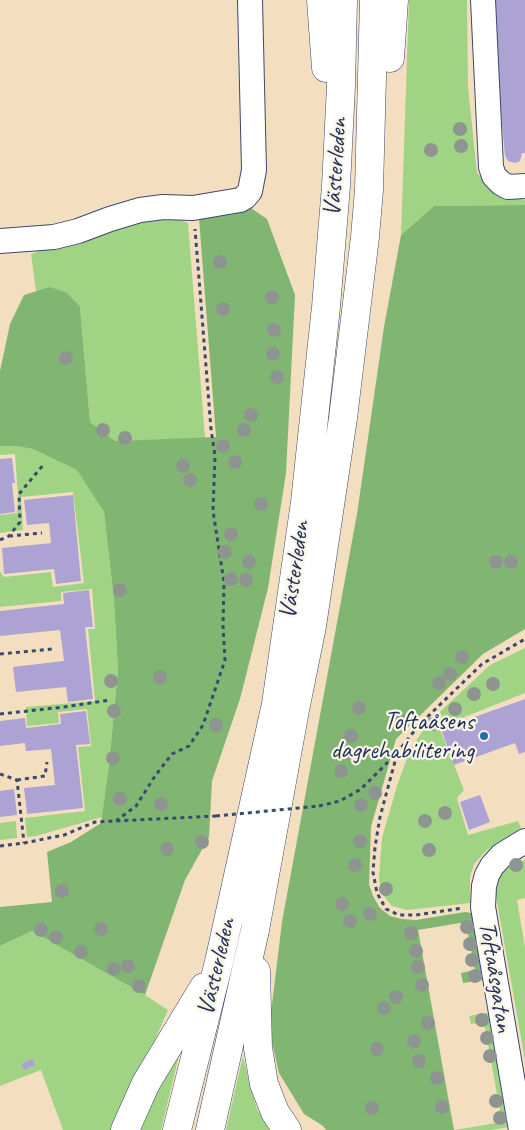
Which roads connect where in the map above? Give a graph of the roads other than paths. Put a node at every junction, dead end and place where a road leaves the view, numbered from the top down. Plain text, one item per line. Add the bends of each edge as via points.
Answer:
1 (250, 0) edge
2 (321, 0) edge
3 (343, 0) edge
4 (374, 0) edge
5 (394, 0) edge
6 (483, 0) edge
7 (336, 186) junction
8 (525, 186) edge
9 (365, 237) junction
10 (0, 241) edge
11 (525, 841) edge
12 (255, 930) junction
13 (219, 962) junction
14 (125, 1130) edge
15 (177, 1130) edge
16 (210, 1130) edge
17 (287, 1130) edge
18 (520, 1130) edge

1 - 10 street via 254,170 250,191 245,197 193,208 140,210 54,237
2 - 7 highway
3 - 7 highway, Västerleden
4 - 9 highway, Västerleden via 370,190
5 - 9 highway via 374,191
6 - 8 street via 491,167 501,184
7 - 13 highway, Västerleden via 305,502 276,704
9 - 12 highway, Västerleden via 343,418 312,626
11 - 18 street, Toftaåsgatan via 502,855 492,866 484,886 483,906
12 - 16 highway, Västerleden
12 - 17 highway via 258,1048 264,1084 275,1112
13 - 14 highway via 146,1084
13 - 15 highway, Västerleden

